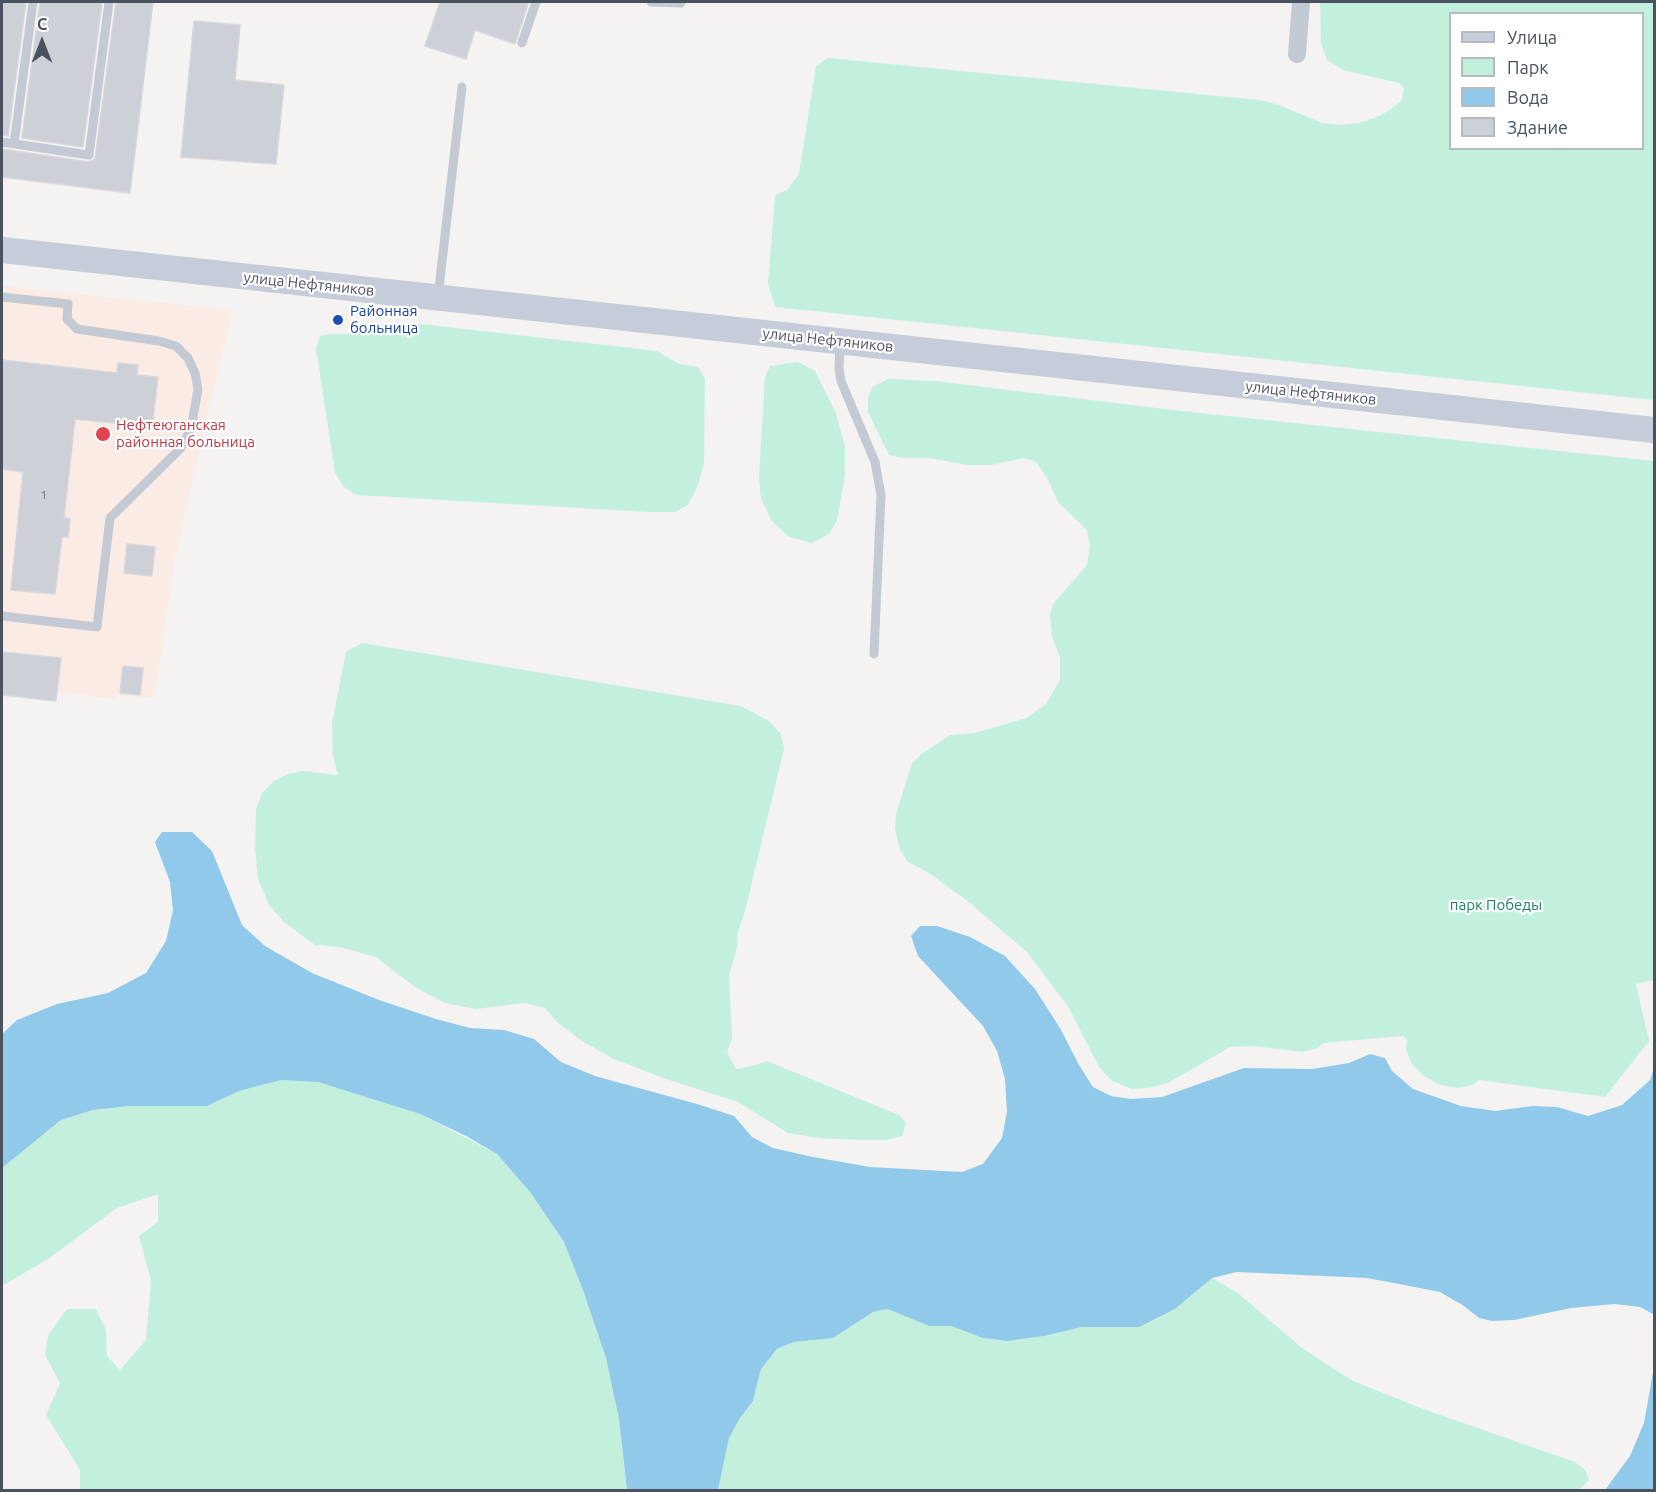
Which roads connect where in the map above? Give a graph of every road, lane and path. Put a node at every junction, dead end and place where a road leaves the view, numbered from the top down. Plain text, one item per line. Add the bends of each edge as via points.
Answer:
1 (33, 2) edge
2 (109, 2) edge
3 (536, 2) edge
4 (651, 2) edge
5 (1301, 2) edge
6 (681, 3) edge
7 (522, 43) dead end
8 (1298, 54) dead end
9 (462, 87) dead end
10 (2, 142) edge
11 (14, 144) junction
12 (2, 250) edge
13 (2, 297) edge
14 (438, 298) junction
15 (841, 342) junction
16 (1654, 430) edge
17 (2, 616) edge
18 (874, 654) dead end

1 - 11 lane
2 - 11 lane via 89,154
3 - 7 lane
4 - 6 lane
5 - 8 street
9 - 14 lane
10 - 11 lane
12 - 14 street, улица Нефтяников
13 - 17 lane via 68,304 67,319 77,329 176,346 188,358 198,389 191,429 180,449 110,518 97,627
14 - 15 street, улица Нефтяников
15 - 16 street, улица Нефтяников
15 - 18 lane via 841,381 875,462 881,495

